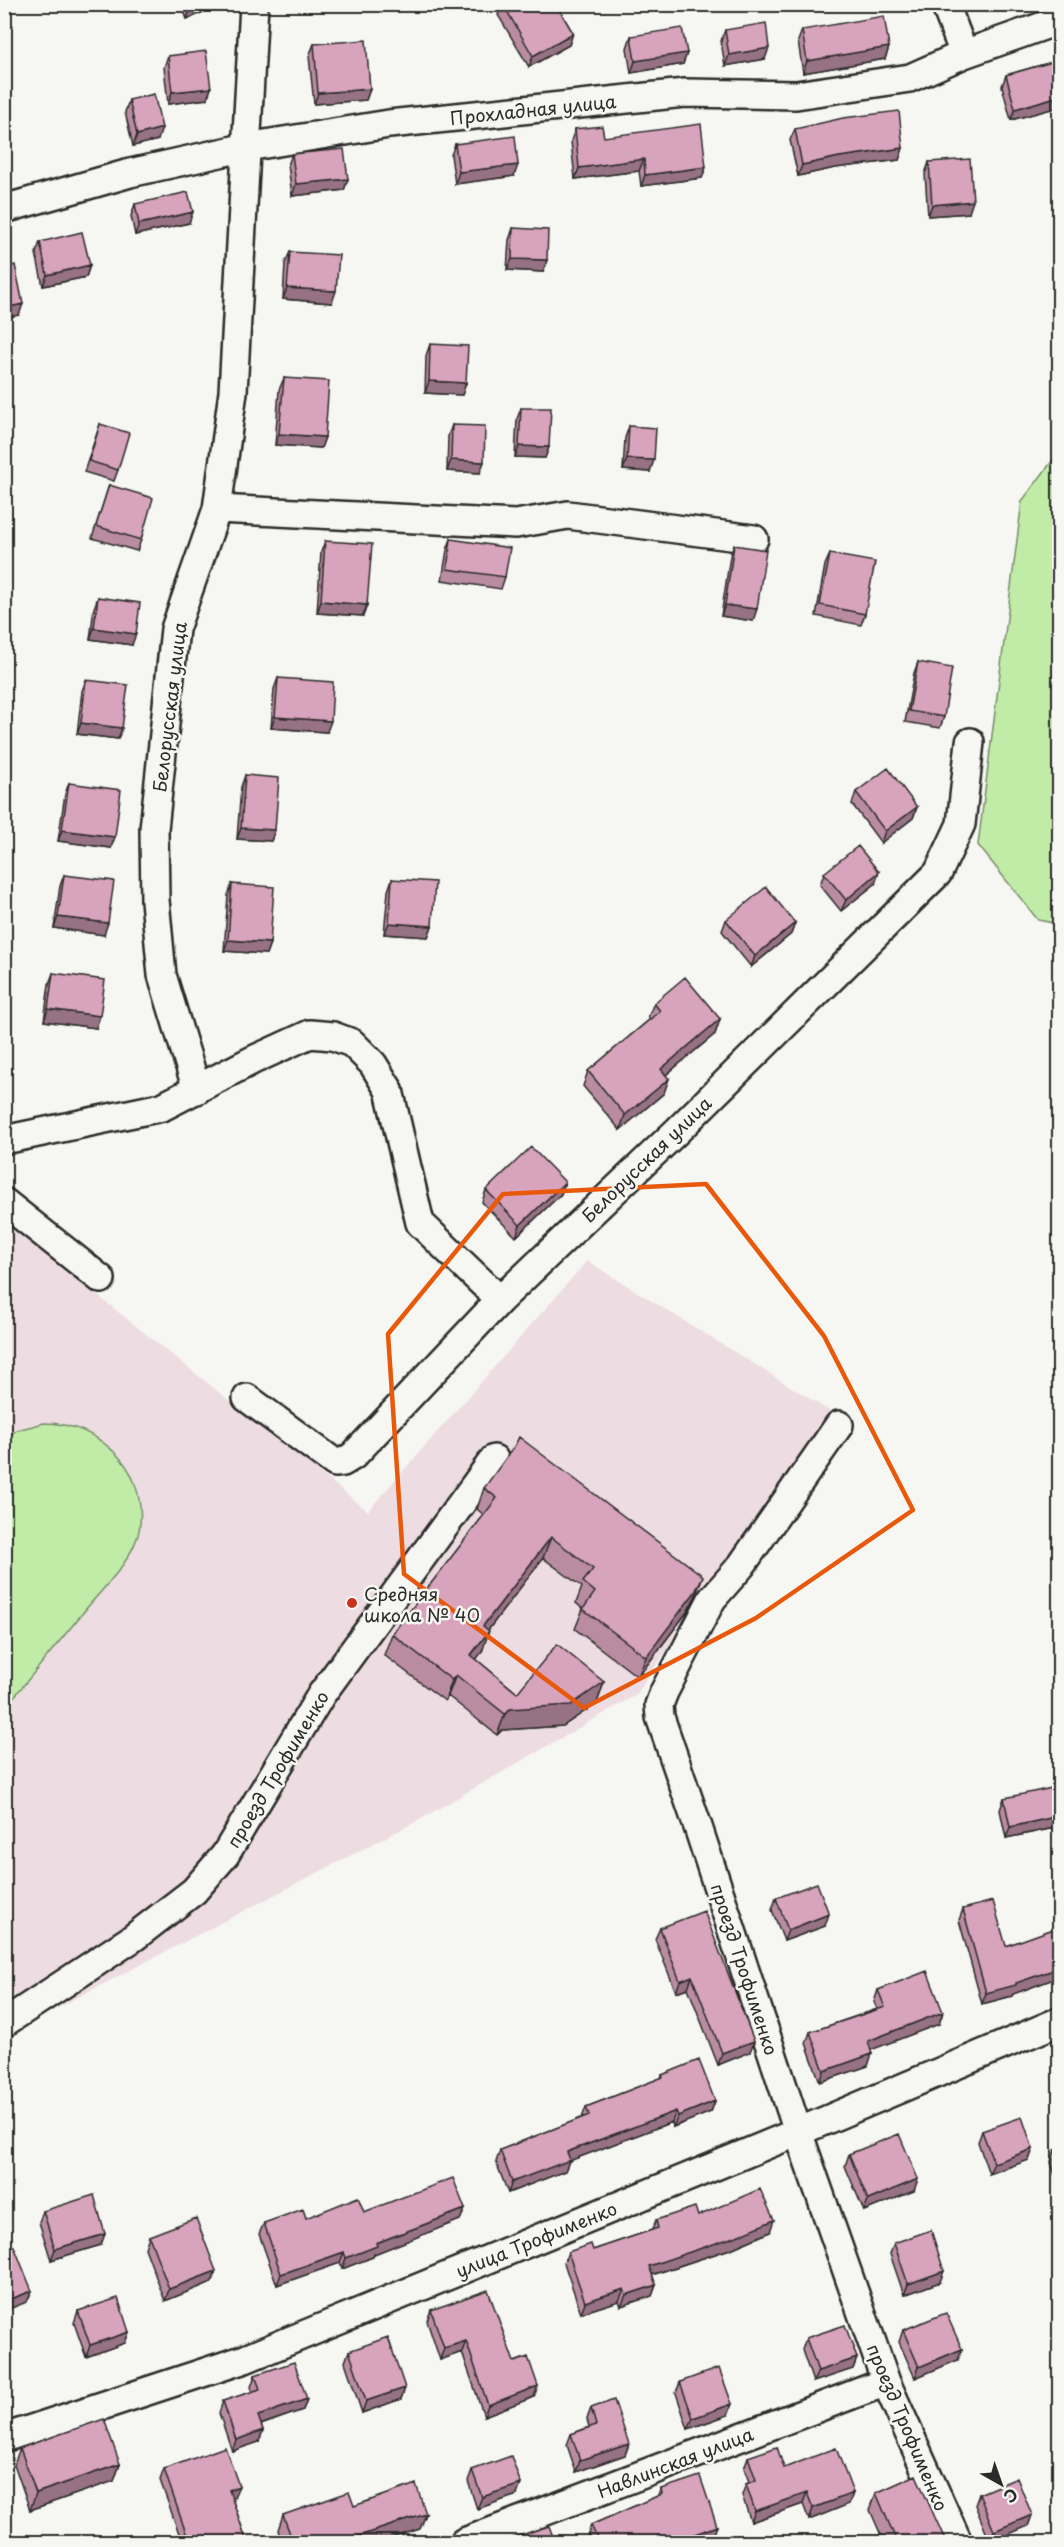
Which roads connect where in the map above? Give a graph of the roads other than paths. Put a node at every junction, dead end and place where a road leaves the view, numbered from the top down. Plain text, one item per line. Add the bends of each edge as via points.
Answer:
1 (254, 4) edge
2 (945, 4) edge
3 (1059, 20) edge
4 (964, 54) junction
5 (247, 147) junction
6 (4, 209) edge
7 (217, 509) junction
8 (754, 539) dead end
9 (970, 742) dead end
10 (197, 1090) junction
11 (4, 1140) edge
12 (4, 1202) edge
13 (101, 1280) dead end
14 (500, 1300) junction
15 (247, 1398) dead end
16 (839, 1425) dead end
17 (494, 1459) dead end
18 (1059, 2021) edge
19 (4, 2023) edge
20 (798, 2132) junction
21 (886, 2382) junction
22 (4, 2438) edge
23 (464, 2542) edge
24 (958, 2542) edge

1 - 5 street, Белорусская улица
2 - 4 street
3 - 4 street, Прохладная улица
4 - 5 street, Прохладная улица via 910,78 796,94 685,93 389,124
5 - 6 street, Прохладная улица via 130,173
5 - 7 street, Белорусская улица via 232,392
7 - 8 street via 516,524 568,514
7 - 10 street, Белорусская улица via 175,629 154,829 154,900 162,975
9 - 14 street, Белорусская улица via 961,824 938,873
10 - 11 street via 162,1107
10 - 14 street via 310,1034 352,1043 373,1064 388,1090 420,1223
12 - 13 street
14 - 15 street, Белорусская улица via 353,1456 343,1462 334,1462
16 - 20 street, проезд Трофименко via 741,1566 712,1599 659,1705
17 - 19 street, проезд Трофименко via 321,1695 225,1855 194,1891 133,1938
18 - 20 street, улица Трофименко
20 - 21 street, проезд Трофименко
20 - 22 street, улица Трофименко via 245,2359
21 - 23 street, Навлинская улица
21 - 24 street, проезд Трофименко

